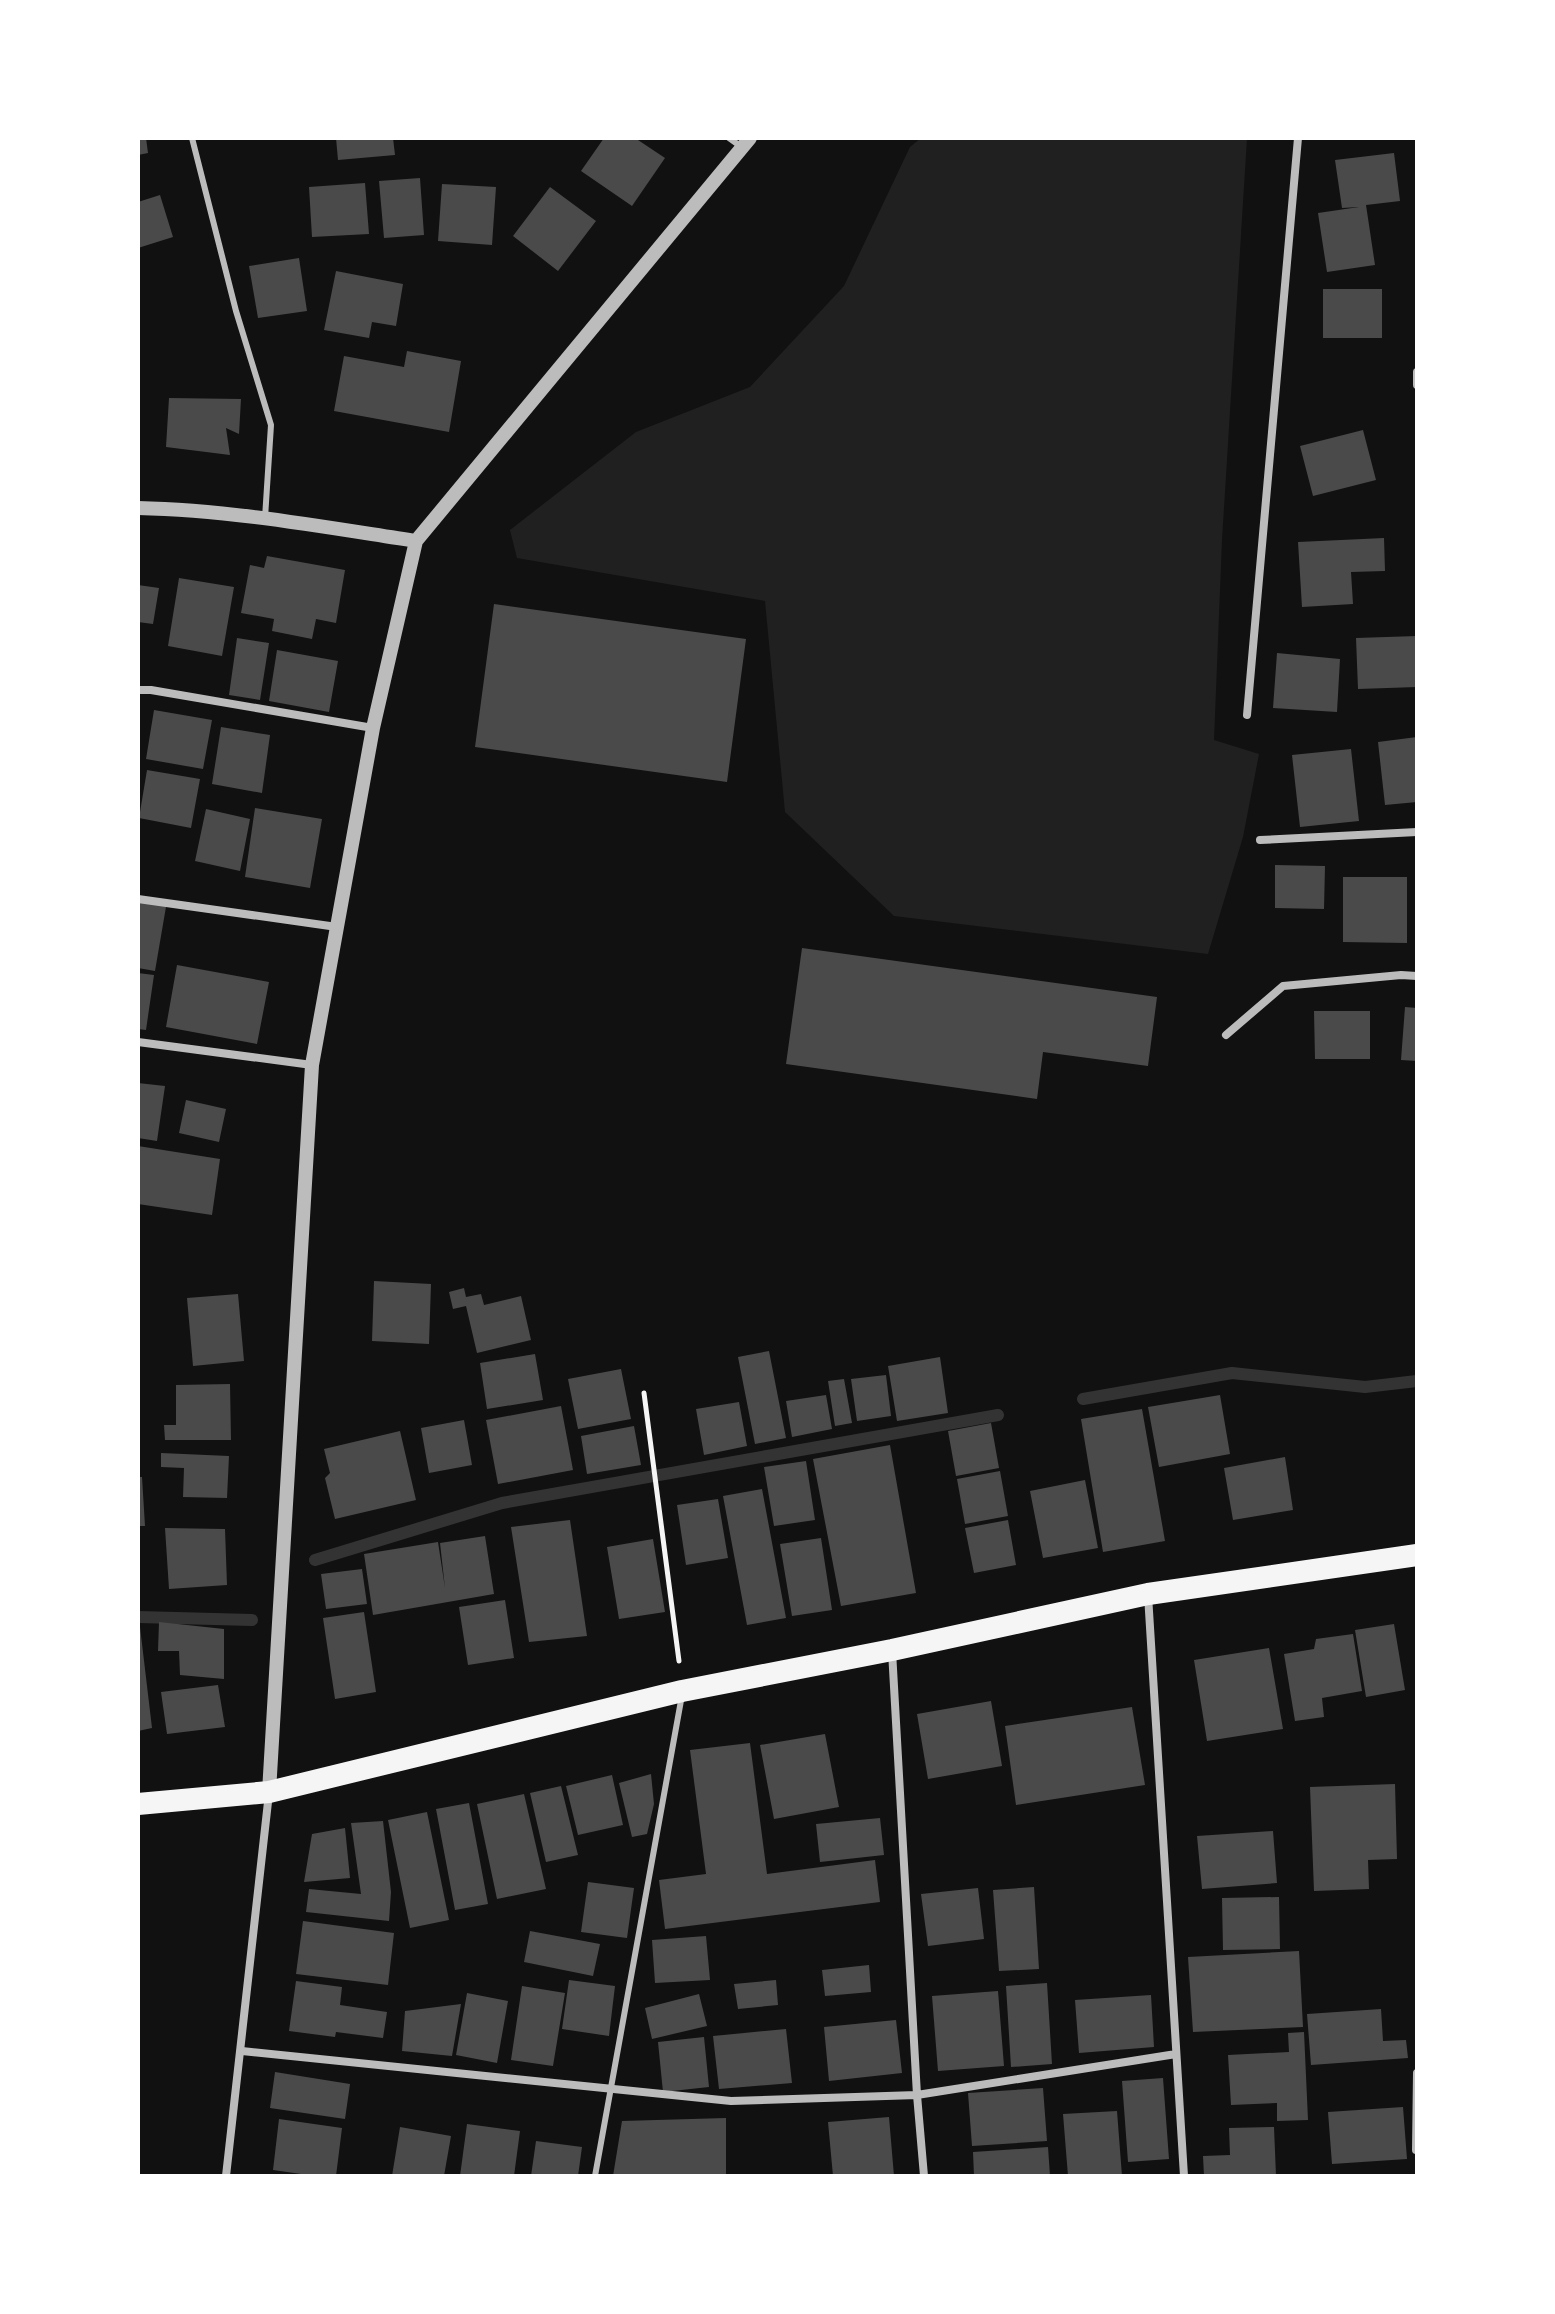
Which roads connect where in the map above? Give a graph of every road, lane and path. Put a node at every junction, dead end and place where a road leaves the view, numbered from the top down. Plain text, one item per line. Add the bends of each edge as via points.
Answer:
1 (192, 138) edge
2 (729, 138) edge
3 (1298, 138) edge
4 (746, 143) edge
5 (1417, 372) edge
6 (1417, 385) edge
7 (138, 508) edge
8 (265, 518) junction
9 (416, 541) junction
10 (138, 690) edge
11 (1247, 715) dead end
12 (373, 728) junction
13 (1417, 832) edge
14 (1260, 840) dead end
15 (138, 899) edge
16 (337, 927) junction
17 (1417, 976) edge
18 (1226, 1035) dead end
19 (138, 1042) edge
20 (312, 1065) junction
21 (644, 1393) dead end
22 (1417, 1555) edge
23 (1148, 1594) junction
24 (892, 1650) junction
25 (682, 1691) junction
26 (269, 1792) junction
27 (138, 1804) edge
28 (242, 2051) junction
29 (1176, 2054) junction
30 (1417, 2073) edge
31 (612, 2089) junction
32 (917, 2095) junction
33 (1416, 2150) edge
34 (226, 2176) edge
35 (595, 2176) edge
36 (924, 2176) edge
37 (1184, 2176) edge

1 - 8 lane via 271,425
2 - 4 lane
3 - 11 street
4 - 9 street
5 - 6 street
7 - 8 street
8 - 9 street
9 - 12 street
10 - 12 street
12 - 16 street
13 - 14 street
15 - 16 street
16 - 20 street
17 - 18 street via 1283,986
19 - 20 street
20 - 26 street
21 - 25 path
22 - 23 highway
23 - 24 highway
23 - 29 street
24 - 25 highway
24 - 32 street
25 - 26 highway
25 - 31 lane
26 - 27 highway
26 - 28 street
28 - 31 street
28 - 34 street
29 - 32 street
29 - 37 street
30 - 33 street
31 - 32 street via 731,2101
31 - 35 lane
32 - 36 street

